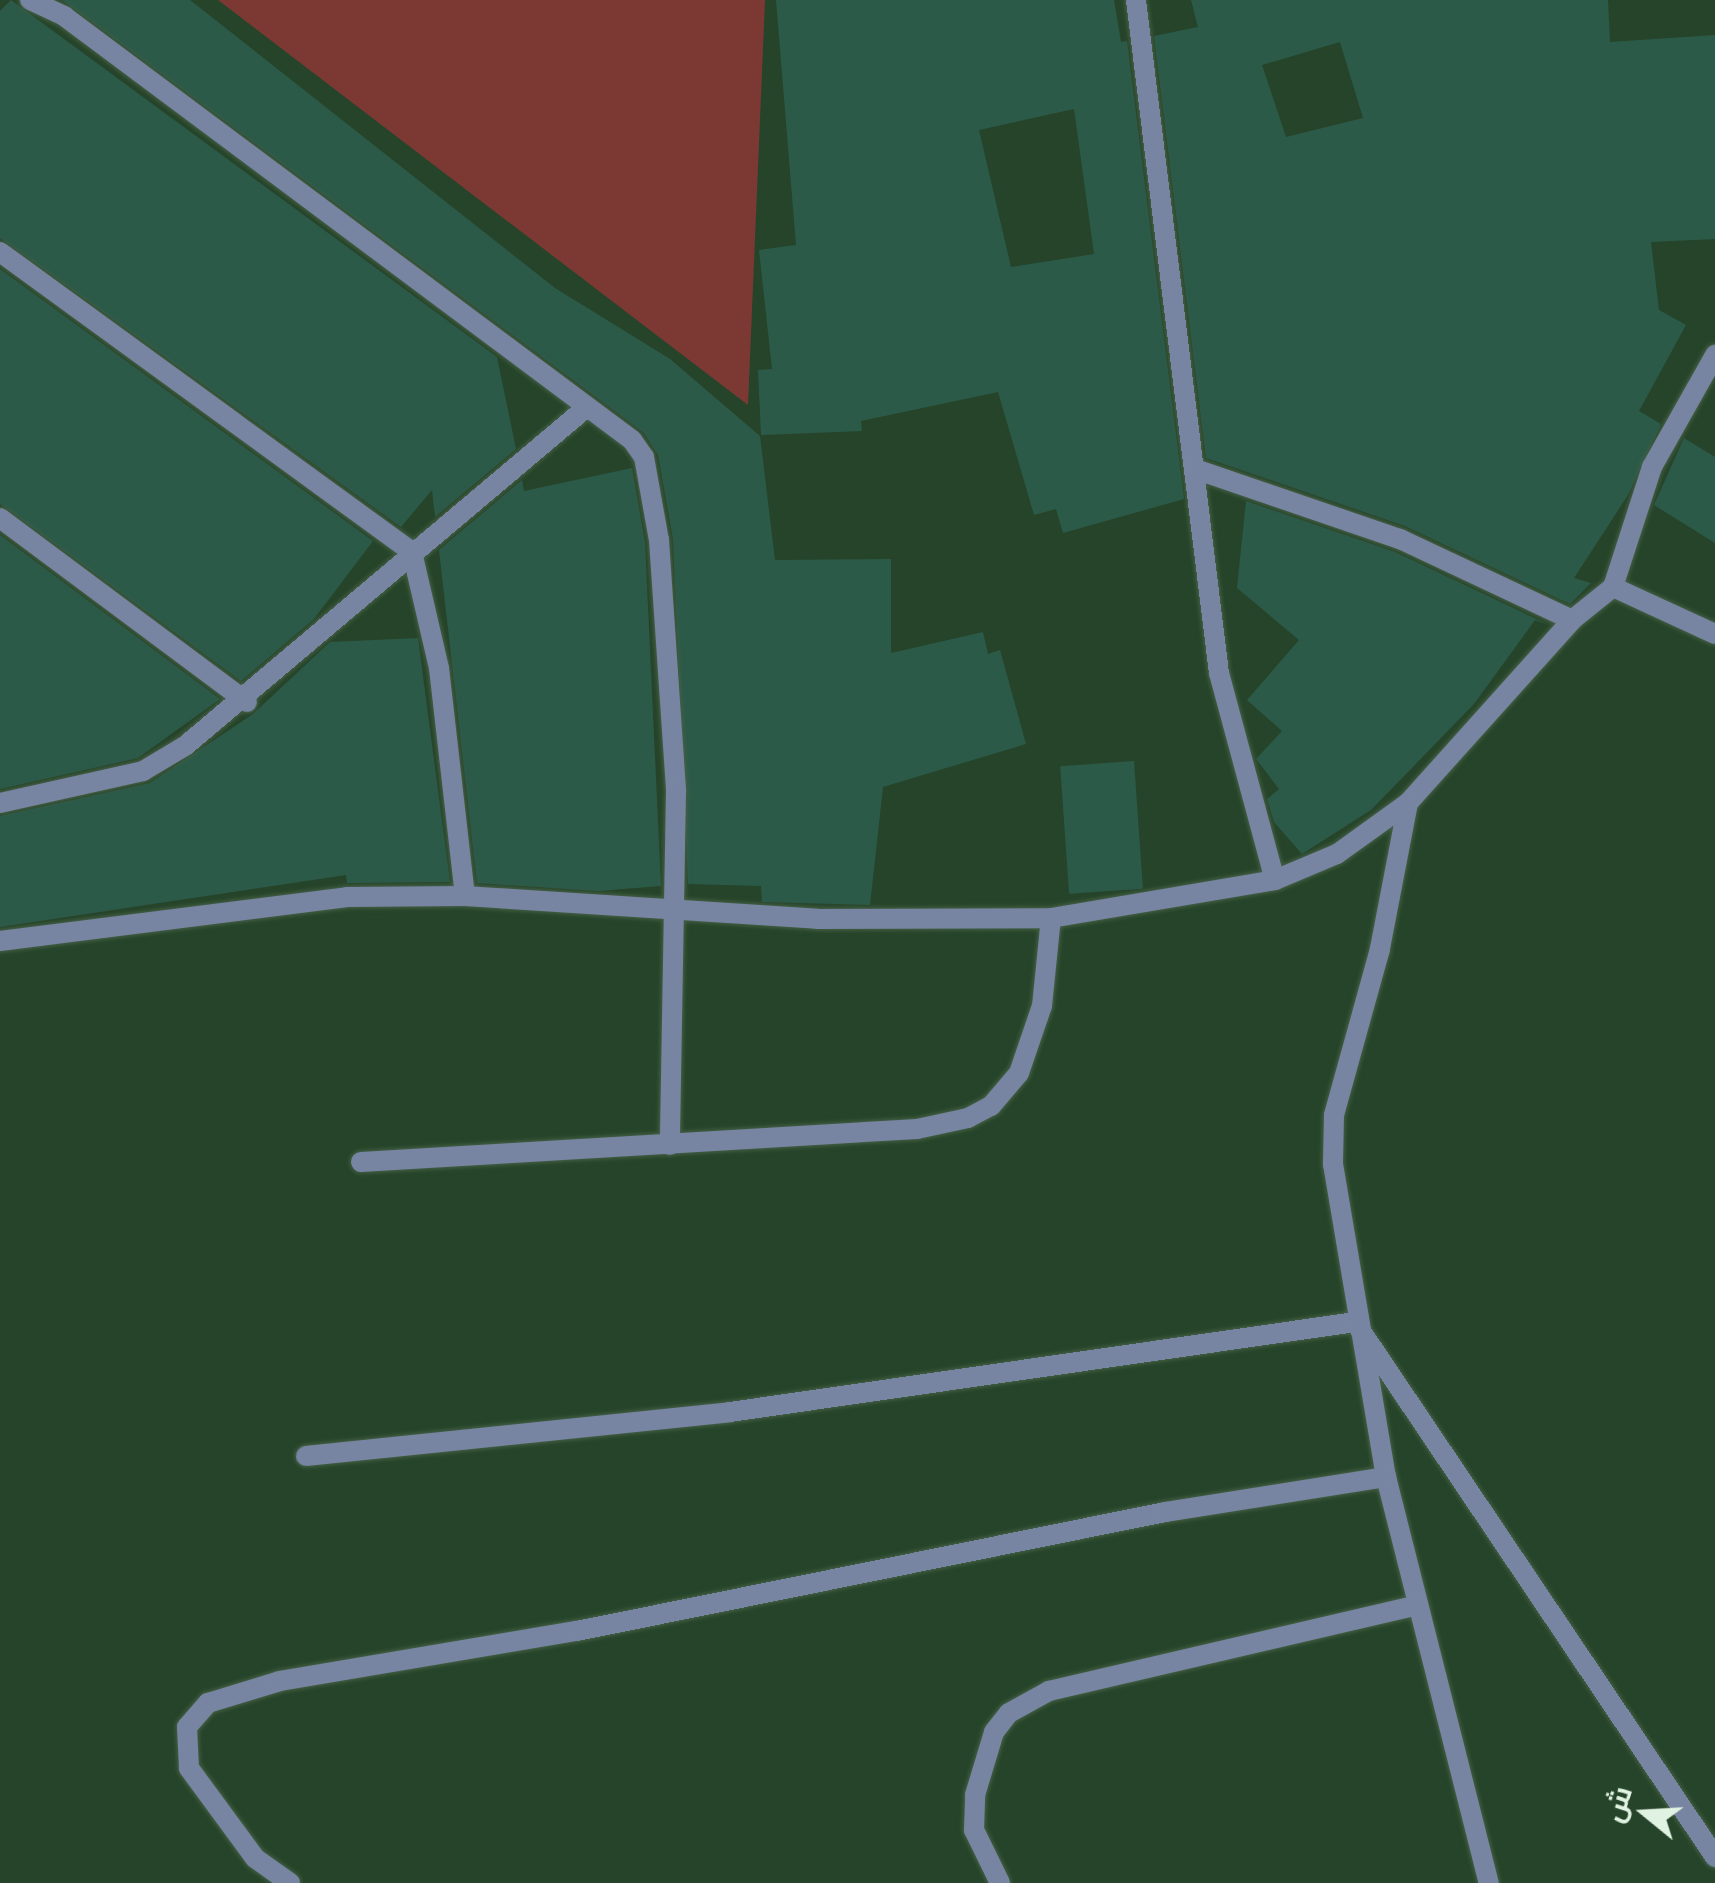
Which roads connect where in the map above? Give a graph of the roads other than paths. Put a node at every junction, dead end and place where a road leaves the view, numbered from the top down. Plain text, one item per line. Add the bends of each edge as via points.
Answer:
1 (30, 0) edge
2 (1136, 0) edge
3 (0, 252) edge
4 (1715, 355) edge
5 (588, 406) junction
6 (1194, 469) junction
7 (0, 518) edge
8 (412, 552) junction
9 (1613, 587) junction
10 (1572, 620) junction
11 (1715, 634) edge
12 (246, 702) junction
13 (0, 802) edge
14 (1408, 803) junction
15 (1275, 880) junction
16 (464, 896) junction
17 (678, 914) junction
18 (1051, 918) junction
19 (0, 942) edge
20 (670, 1145) junction
21 (361, 1162) dead end
22 (1355, 1322) junction
23 (306, 1456) dead end
24 (1386, 1478) junction
25 (1418, 1606) junction
26 (1715, 1857) edge
27 (290, 1883) edge
28 (1000, 1883) edge
29 (1488, 1883) edge

1 - 5 street via 64,16
2 - 6 street
3 - 8 street
4 - 9 street via 1652,467
5 - 8 street
5 - 17 street via 632,440 651,491
6 - 10 street via 1400,538
6 - 15 street via 1228,726
7 - 12 street
8 - 12 street
8 - 16 street via 437,652
9 - 10 street
9 - 11 street
10 - 14 street
12 - 13 street via 144,771
14 - 15 street via 1338,854
14 - 22 street via 1380,949 1334,1116 1333,1164
15 - 18 street
16 - 17 street
16 - 19 street via 254,905
17 - 18 street
17 - 20 street
18 - 20 street via 1031,1042 991,1106 918,1129
20 - 21 street
22 - 23 street via 730,1412
22 - 24 street
22 - 26 street
24 - 25 street
24 - 27 street via 1165,1512 577,1631 280,1681 208,1704 187,1727 189,1768 255,1858
25 - 28 street via 1049,1691 1008,1713 994,1732 975,1795 974,1830
25 - 29 street

